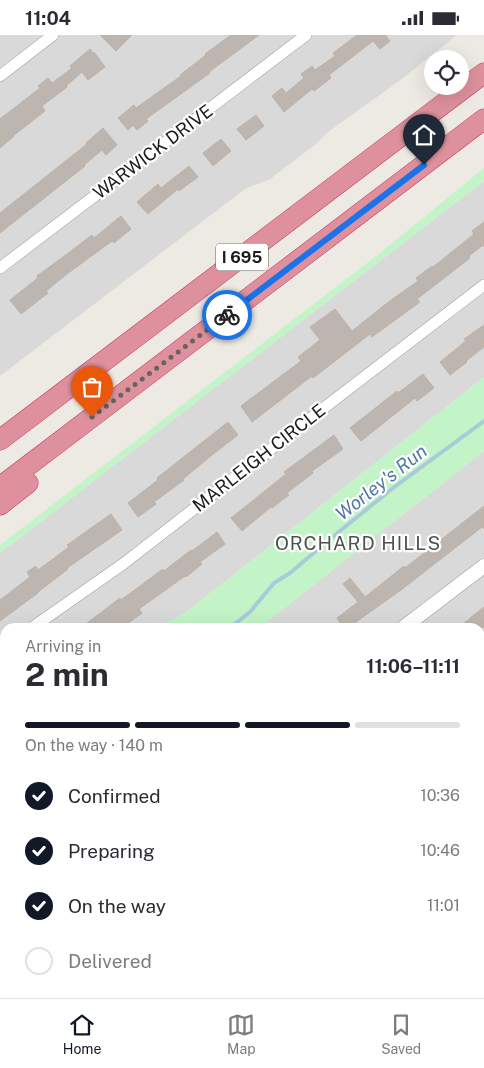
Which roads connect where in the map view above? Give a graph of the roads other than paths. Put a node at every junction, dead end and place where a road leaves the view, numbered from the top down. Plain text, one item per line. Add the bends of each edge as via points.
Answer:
1 (53, 35) edge
2 (306, 35) edge
3 (484, 73) edge
4 (0, 76) edge
5 (484, 119) edge
6 (0, 268) edge
7 (484, 285) edge
8 (229, 313) junction
9 (0, 440) edge
10 (0, 487) edge
11 (0, 505) edge
12 (484, 566) edge
13 (39, 623) edge
14 (409, 623) edge

1 - 4 street
2 - 6 street, WARWICK DRIVE
3 - 9 highway, I 695
5 - 8 highway, I 695
7 - 13 street, MARLEIGH CIRCLE via 123,564
8 - 10 highway, I 695
8 - 11 highway via 210,339
12 - 14 street

